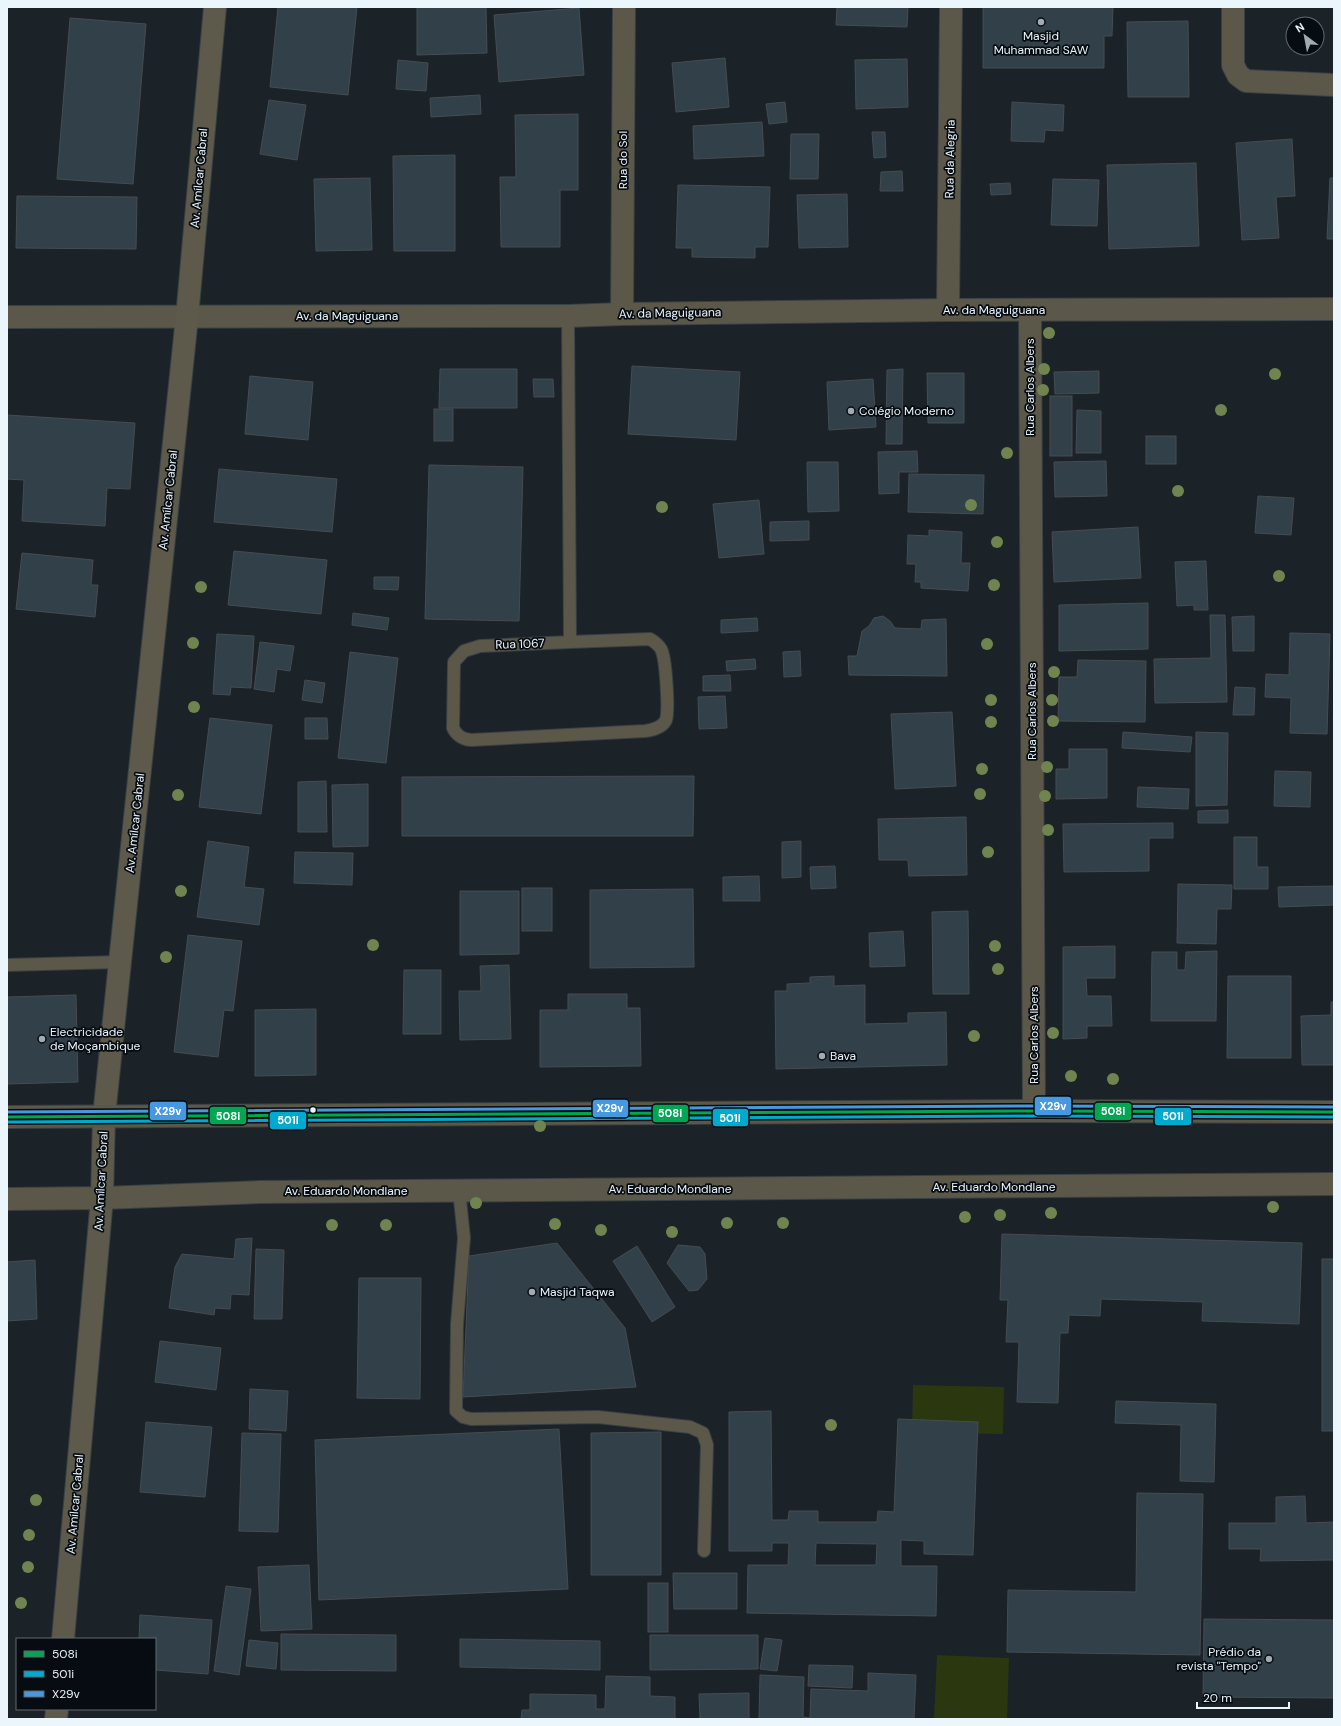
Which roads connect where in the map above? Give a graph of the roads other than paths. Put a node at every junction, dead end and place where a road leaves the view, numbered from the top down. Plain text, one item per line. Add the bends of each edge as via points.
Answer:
1 (215, 7) edge
2 (624, 7) edge
3 (951, 7) edge
4 (1233, 7) edge
5 (1334, 85) edge
6 (948, 310) junction
7 (1334, 310) edge
8 (1030, 311) junction
9 (622, 314) junction
10 (568, 316) junction
11 (7, 317) edge
12 (187, 317) junction
13 (570, 642) junction
14 (120, 962) junction
15 (7, 965) edge
16 (1034, 1111) junction
17 (1334, 1112) edge
18 (104, 1116) junction
19 (7, 1117) edge
20 (1334, 1184) edge
21 (460, 1190) junction
22 (102, 1198) junction
23 (7, 1199) edge
24 (704, 1551) dead end
25 (63, 1638) edge

1 - 12 street, Av. Amílcar Cabral
2 - 9 street, Rua do Sol
3 - 6 street, Rua da Alegria
4 - 5 street via 1233,65 1238,75 1246,81
6 - 8 street, Av. da Maguiguana
6 - 9 street, Av. da Maguiguana
7 - 8 street, Av. da Maguiguana
8 - 16 street, Rua Carlos Albers
9 - 10 street, Av. da Maguiguana
10 - 12 street, Av. da Maguiguana
10 - 13 lane
11 - 12 street, Av. da Maguiguana
12 - 14 street, Av. Amílcar Cabral
13 - 13 lane, Rua 1067 via 480,646 464,651 454,662 453,728 456,735 471,740 645,731 657,729 665,721 668,705 662,651 656,642 650,639
14 - 15 lane
14 - 18 street, Av. Amílcar Cabral
16 - 17 main road
16 - 18 main road
18 - 19 main road
18 - 22 street, Av. Amílcar Cabral
20 - 21 main road, Av. Eduardo Mondlane
21 - 22 main road, Av. Eduardo Mondlane via 260,1192
21 - 24 lane via 464,1238 456,1324 456,1411 471,1420 598,1417 690,1427 703,1433 707,1445
22 - 23 main road, Av. Eduardo Mondlane
22 - 25 street, Av. Amílcar Cabral

